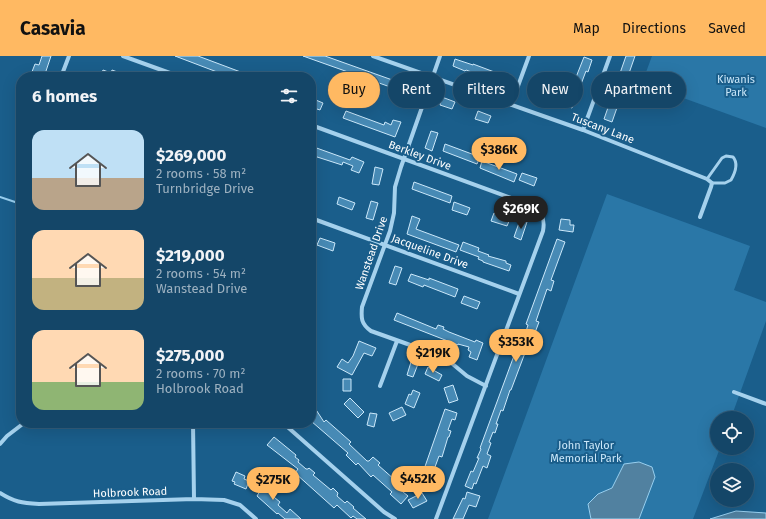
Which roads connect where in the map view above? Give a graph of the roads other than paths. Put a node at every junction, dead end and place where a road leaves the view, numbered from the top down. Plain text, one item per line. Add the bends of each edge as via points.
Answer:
1 (69, 56) edge
2 (123, 56) edge
3 (373, 56) edge
4 (440, 56) edge
5 (528, 56) edge
6 (610, 56) edge
7 (63, 72) edge
8 (167, 72) edge
9 (418, 72) edge
10 (434, 72) edge
11 (519, 82) edge
12 (421, 108) edge
13 (519, 108) edge
14 (316, 127) edge
15 (583, 130) junction
16 (404, 159) junction
17 (707, 179) junction
18 (712, 182) junction
19 (700, 217) dead end
20 (316, 220) edge
21 (385, 244) junction
22 (519, 294) junction
23 (397, 340) junction
24 (380, 386) dead end
25 (486, 386) junction
26 (734, 392) dead end
27 (766, 404) edge
28 (17, 428) edge
29 (193, 428) edge
30 (289, 428) edge
31 (0, 444) edge
32 (0, 493) edge
33 (194, 499) junction
34 (256, 519) edge
35 (395, 519) edge
36 (436, 519) edge

1 - 7 street
2 - 8 street
3 - 9 street, Tuscany Lane
4 - 10 street, Wanstead Drive
5 - 11 street
6 - 15 street
12 - 16 street, Wanstead Drive
13 - 15 street, Tuscany Lane
14 - 16 street, Berkley Drive
15 - 17 street, Tuscany Lane
16 - 21 street, Wanstead Drive via 397,180 394,213
16 - 22 street, Berkley Drive via 539,210 543,216 543,231
17 - 18 street, Tuscany Lane
17 - 18 lane via 722,158 733,157 736,164 731,180 725,183
18 - 19 street
20 - 21 street, Jacqueline Drive
21 - 22 street, Jacqueline Drive
21 - 23 street, Wanstead Drive via 362,307 361,320 371,331
22 - 25 street
23 - 24 street
23 - 25 street, Wanstead Drive via 445,359 467,376
25 - 36 street
26 - 27 street
28 - 31 street
29 - 33 street
30 - 35 street
32 - 33 street, Holbrook Road via 21,503 39,504
33 - 34 street, Holbrook Road via 233,502

